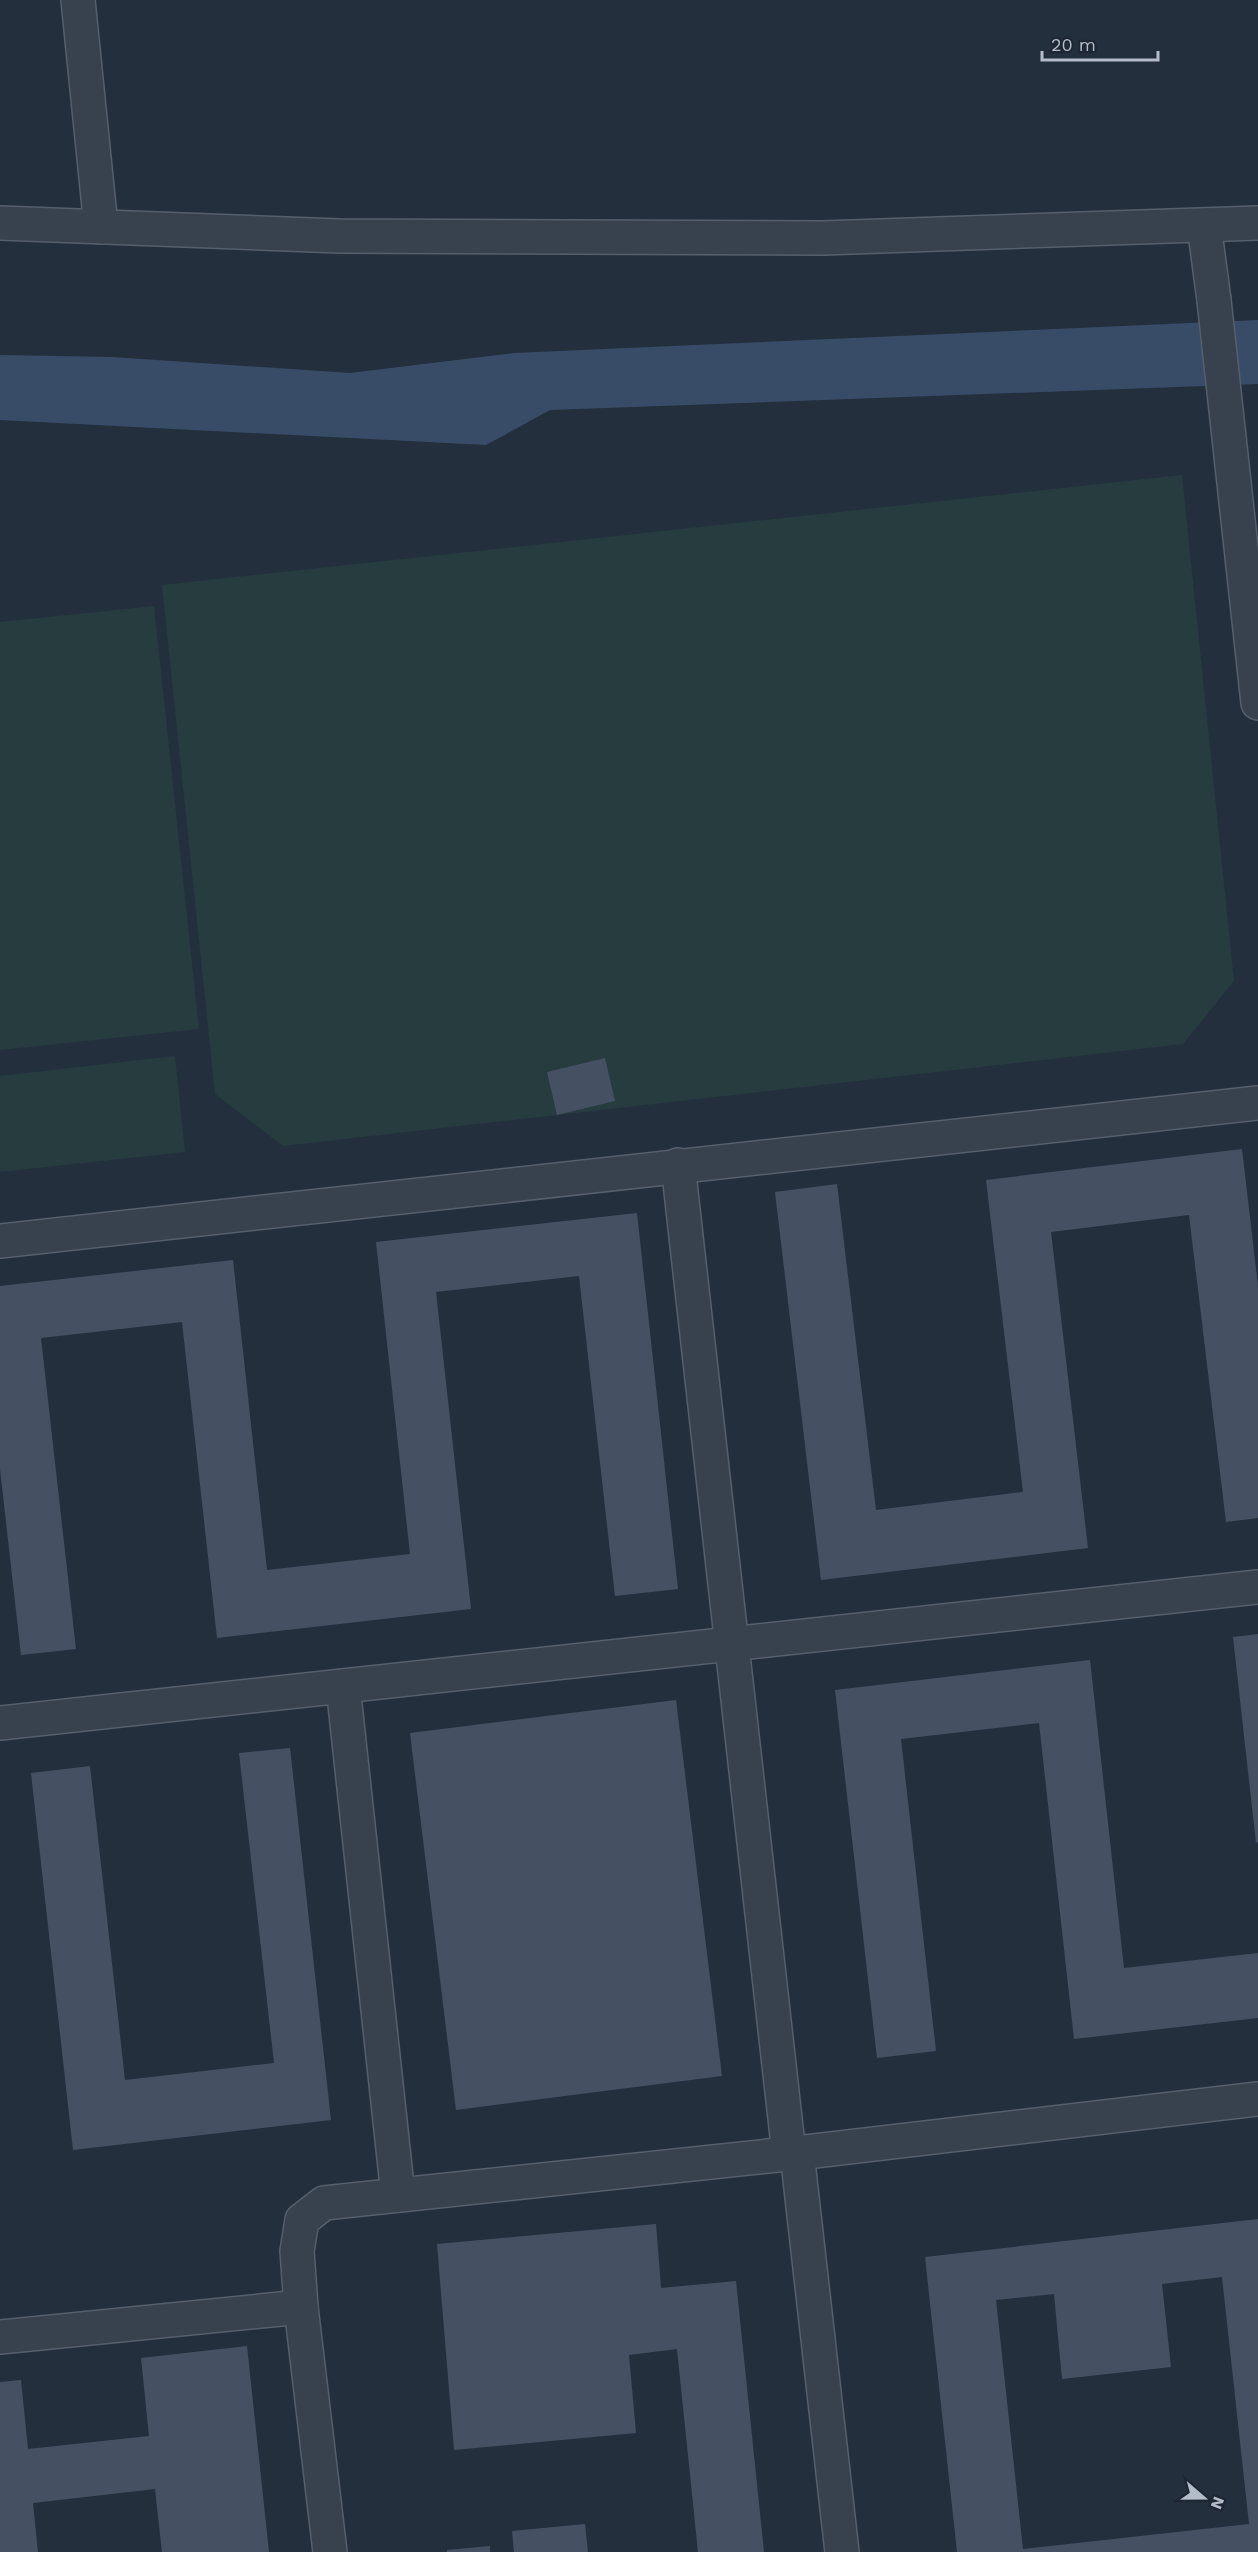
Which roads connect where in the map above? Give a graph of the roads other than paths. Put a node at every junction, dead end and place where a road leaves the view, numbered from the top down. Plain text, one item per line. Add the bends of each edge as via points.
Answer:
1 (78, 0) edge
2 (1258, 223) edge
3 (0, 224) edge
4 (1204, 225) junction
5 (100, 227) junction
6 (1258, 703) edge
7 (1258, 1103) edge
8 (678, 1165) junction
9 (0, 1241) edge
10 (1258, 1587) edge
11 (732, 1644) junction
12 (343, 1686) junction
13 (0, 1723) edge
14 (1258, 2098) edge
15 (793, 2153) junction
16 (398, 2195) junction
17 (301, 2307) junction
18 (0, 2337) edge
19 (330, 2552) edge
20 (842, 2552) edge

1 - 5 street
2 - 4 street
3 - 5 street
4 - 5 street via 823,238 339,236
4 - 6 street
7 - 8 street
8 - 9 street
8 - 11 street
10 - 11 street
11 - 12 street
11 - 15 street
12 - 13 street
12 - 16 street
14 - 15 street
15 - 16 street
15 - 20 street
16 - 17 street via 324,2204 302,2220 297,2251
17 - 18 street
17 - 19 street

